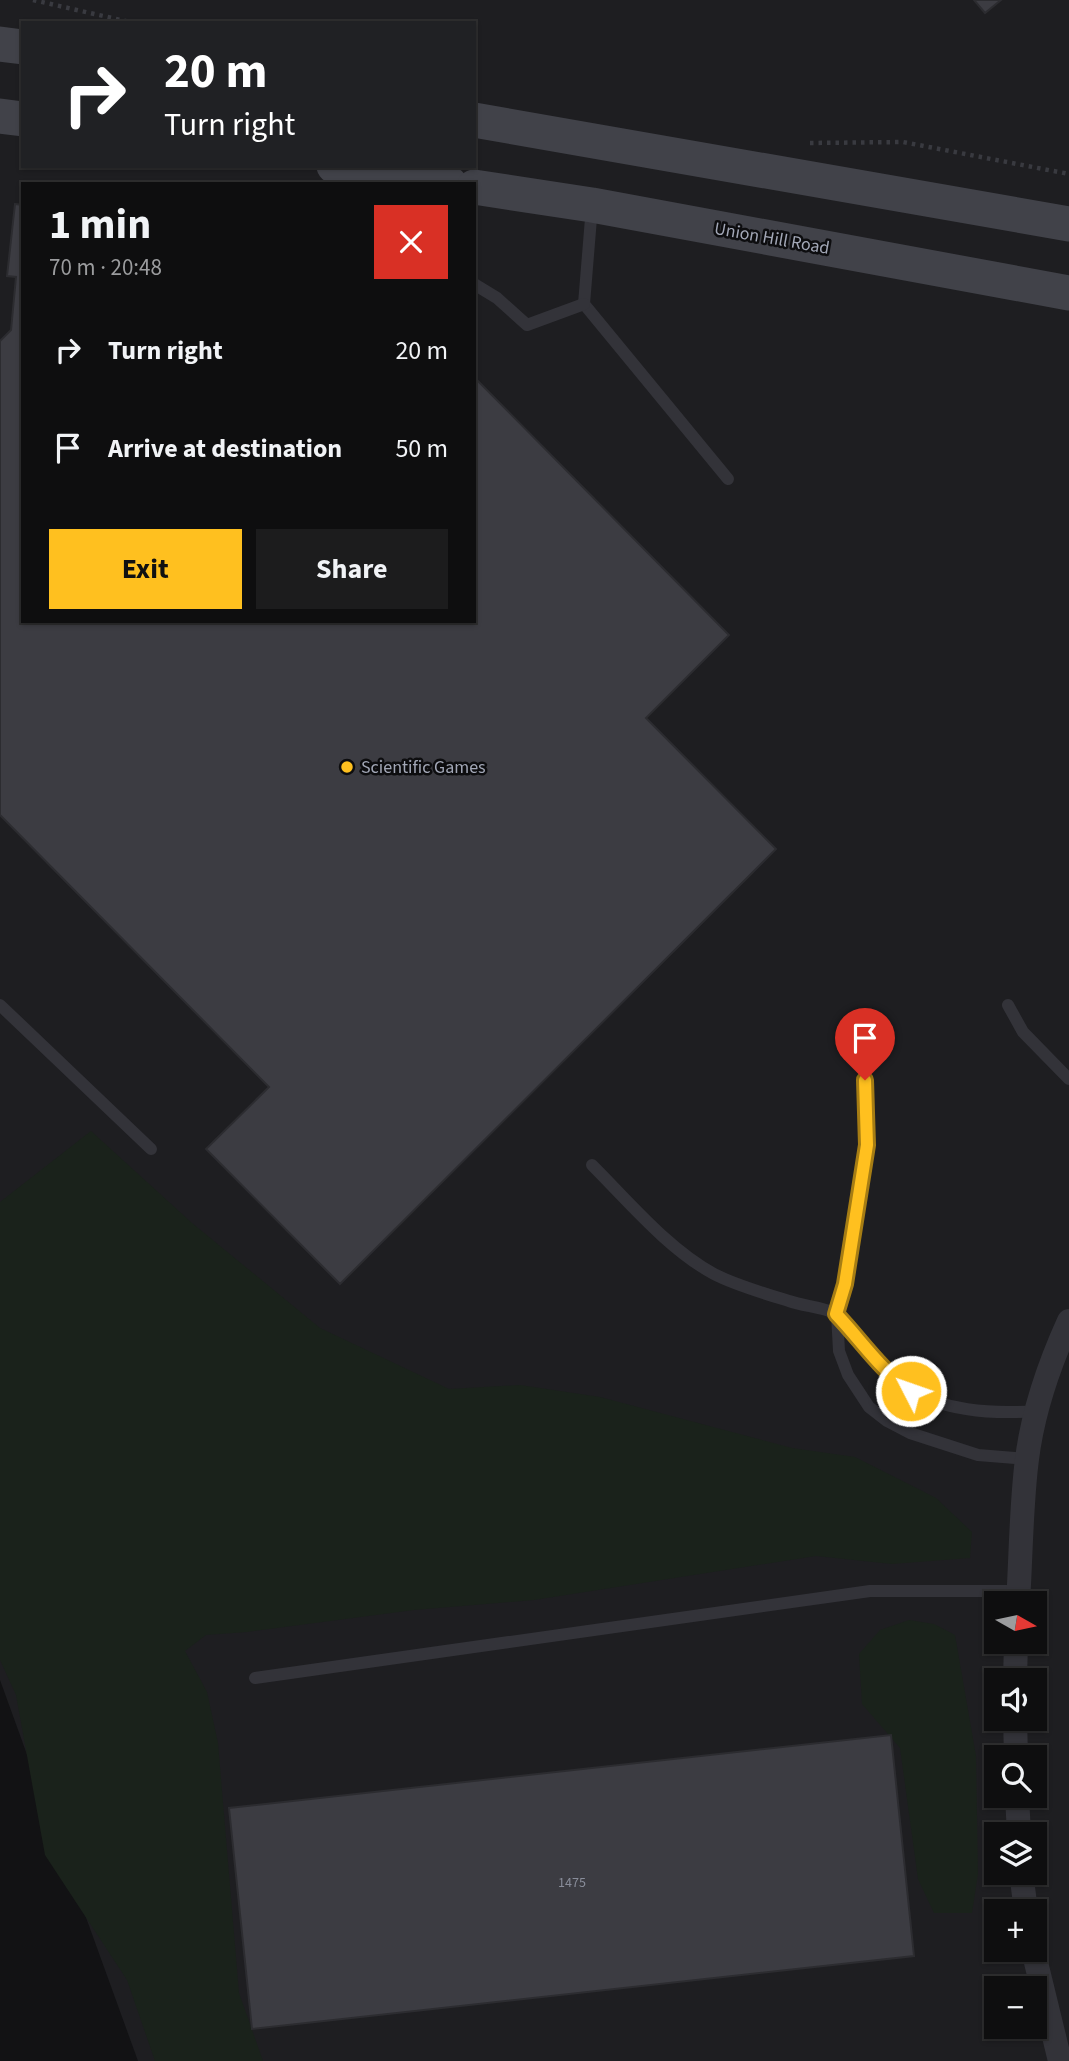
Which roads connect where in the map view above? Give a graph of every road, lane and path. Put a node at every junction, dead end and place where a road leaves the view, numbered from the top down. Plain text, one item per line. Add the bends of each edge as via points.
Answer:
1 (33, 0) edge
2 (125, 21) edge
3 (0, 44) edge
4 (21, 47) edge
5 (0, 116) edge
6 (21, 119) edge
7 (476, 120) edge
8 (797, 142) dead end
9 (347, 168) edge
10 (1069, 174) edge
11 (437, 182) edge
12 (476, 187) edge
13 (592, 205) junction
14 (1069, 224) edge
15 (476, 285) edge
16 (1069, 293) edge
17 (584, 303) junction
18 (728, 479) dead end
19 (0, 1005) edge
20 (1008, 1006) dead end
21 (865, 1080) dead end
22 (1069, 1080) edge
23 (150, 1149) dead end
24 (592, 1165) dead end
25 (836, 1314) junction
26 (1069, 1321) edge
27 (1037, 1410) junction
28 (1027, 1459) junction
29 (1018, 1591) edge
30 (984, 1596) edge
31 (255, 1678) dead end
32 (1036, 1962) edge
33 (1060, 2061) edge

1 - 2 path
3 - 4 street
5 - 6 street
7 - 14 street
8 - 10 path via 903,142
9 - 11 street
12 - 13 street, Union Hill Road
13 - 16 street, Union Hill Road
13 - 17 lane
15 - 17 lane via 527,325
17 - 18 lane
19 - 23 lane
20 - 22 lane via 1023,1032
21 - 25 lane via 867,1145
24 - 25 lane via 684,1255 716,1275
25 - 27 lane via 891,1378 911,1391 962,1408 1011,1413
25 - 28 lane via 839,1350 848,1374 869,1407 887,1421 978,1455
26 - 27 street
27 - 28 street
28 - 29 street
30 - 31 lane via 870,1591
32 - 33 street

